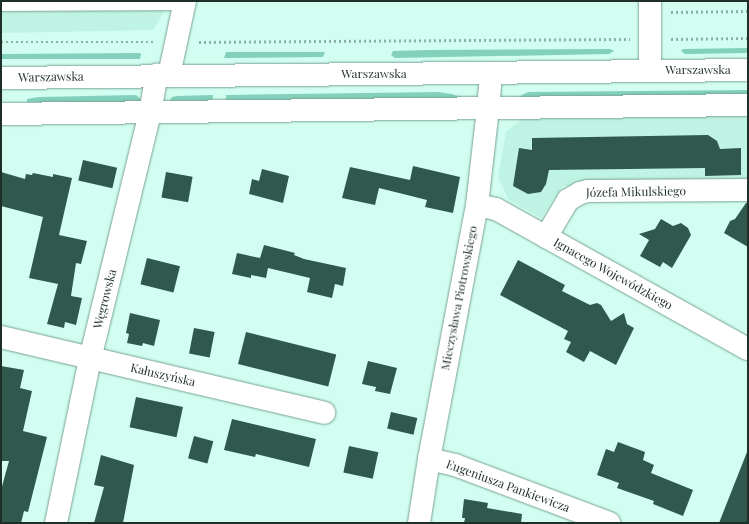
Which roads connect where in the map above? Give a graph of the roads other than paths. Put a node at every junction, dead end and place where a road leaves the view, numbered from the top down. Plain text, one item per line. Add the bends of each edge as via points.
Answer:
1 (650, 1) edge
2 (158, 3) edge
3 (185, 3) edge
4 (1, 5) edge
5 (650, 70) junction
6 (748, 70) edge
7 (491, 73) junction
8 (163, 75) junction
9 (1, 78) edge
10 (748, 105) edge
11 (488, 109) junction
12 (1, 114) edge
13 (150, 114) junction
14 (748, 190) edge
15 (477, 205) junction
16 (546, 237) junction
17 (1, 337) edge
18 (748, 349) edge
19 (90, 359) junction
20 (324, 413) dead end
21 (429, 459) junction
22 (56, 523) edge
23 (419, 523) edge
24 (609, 523) edge

1 - 5 street
2 - 3 lane
2 - 4 lane
3 - 8 street, Węgrowska via 176,42
5 - 6 street, Warszawska
5 - 7 street, Warszawska
7 - 8 street, Warszawska
7 - 11 street, Mieczysława Piotrowskiego
8 - 9 street, Warszawska
8 - 13 street, Węgrowska
10 - 11 street
11 - 13 street
11 - 15 street, Mieczysława Piotrowskiego
12 - 13 street
13 - 19 street, Węgrowska
14 - 16 street, Józefa Mikulskiego via 588,191 568,200
15 - 16 street, Ignacego Wojewódzkiego via 496,209
15 - 21 street, Mieczysława Piotrowskiego
16 - 18 street, Ignacego Wojewódzkiego
17 - 19 street, Kałuszyńska
19 - 20 street, Kałuszyńska
19 - 22 street, Węgrowska
21 - 23 street, Mieczysława Piotrowskiego
21 - 24 street, Eugeniusza Pankiewicza via 455,465

